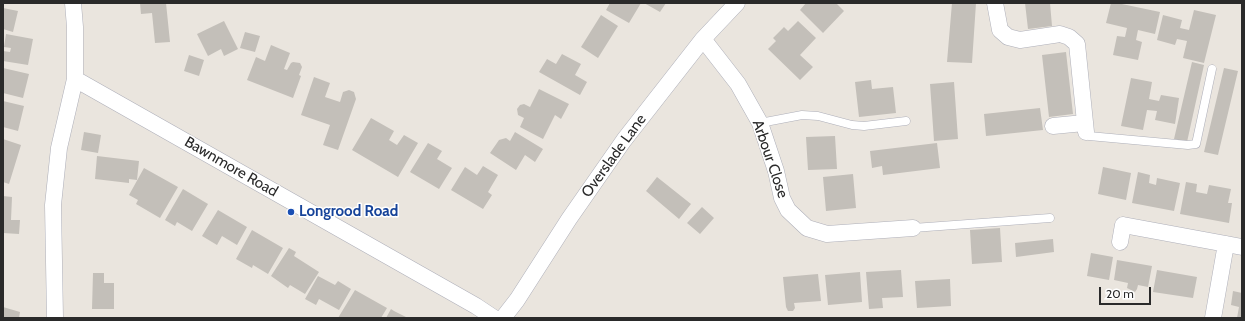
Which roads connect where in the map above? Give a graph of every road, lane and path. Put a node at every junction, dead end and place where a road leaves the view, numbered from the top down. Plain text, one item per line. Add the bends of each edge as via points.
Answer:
1 (73, 3) edge
2 (736, 3) edge
3 (995, 3) edge
4 (703, 39) junction
5 (1212, 69) dead end
6 (75, 79) junction
7 (906, 120) dead end
8 (760, 123) junction
9 (1053, 126) dead end
10 (1085, 128) junction
11 (1050, 218) dead end
12 (913, 228) joint
13 (1120, 242) dead end
14 (1226, 244) junction
15 (1242, 247) edge
16 (55, 318) edge
17 (494, 318) edge
18 (503, 318) edge
19 (1213, 318) edge

1 - 6 street
2 - 4 street, Overslade Lane
3 - 10 street via 1000,30 1008,37 1020,40 1060,34 1077,44
4 - 8 street, Arbour Close via 738,84
4 - 18 street, Overslade Lane via 624,140
5 - 10 lane via 1196,144 1089,136
6 - 16 street via 59,148 53,206
6 - 17 street, Bawnmore Road
7 - 8 lane via 864,126 802,115
8 - 12 street, Arbour Close via 782,198 788,210 807,228 827,234
9 - 10 street
11 - 12 lane
13 - 14 street via 1123,225
14 - 15 street
14 - 19 street

